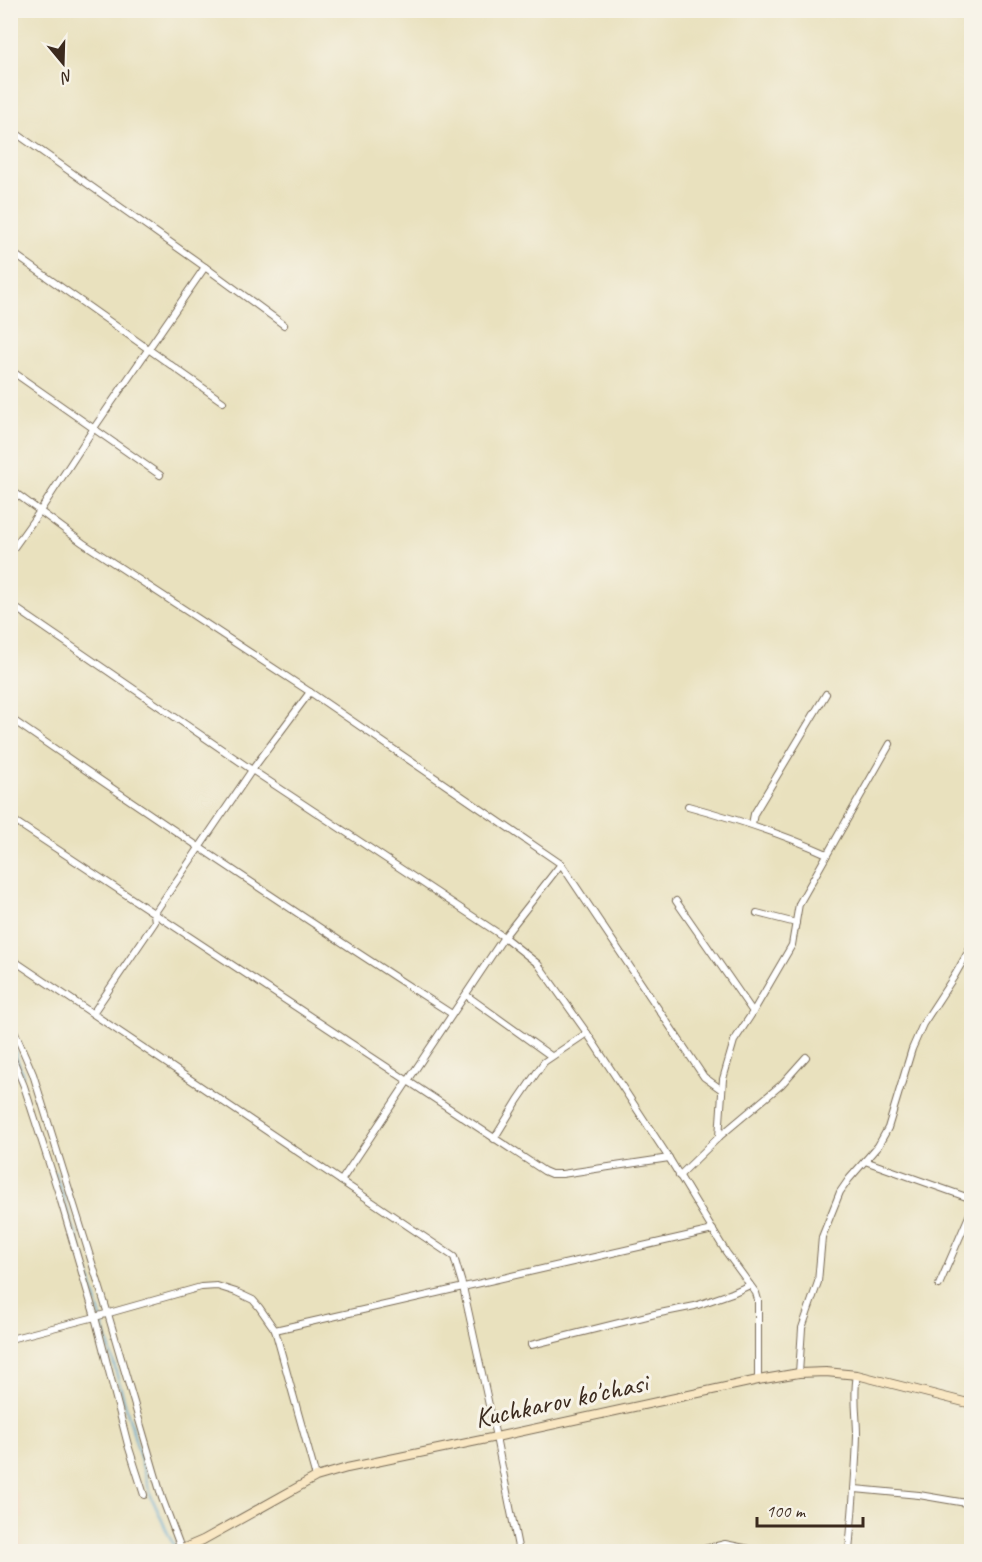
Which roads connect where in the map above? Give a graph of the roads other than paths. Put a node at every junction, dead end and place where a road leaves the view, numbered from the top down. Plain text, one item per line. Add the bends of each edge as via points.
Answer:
1 (10, 129) edge
2 (10, 251) edge
3 (205, 267) junction
4 (284, 325) dead end
5 (148, 349) junction
6 (10, 370) edge
7 (223, 402) dead end
8 (94, 428) junction
9 (160, 475) dead end
10 (10, 489) edge
11 (40, 511) junction
12 (10, 553) edge
13 (10, 604) edge
14 (310, 692) junction
15 (826, 694) dead end
16 (10, 717) edge
17 (890, 744) dead end
18 (252, 770) junction
19 (688, 806) dead end
20 (10, 818) edge
21 (752, 824) junction
22 (199, 848) junction
23 (827, 854) junction
24 (561, 864) junction
25 (676, 901) dead end
26 (757, 913) dead end
27 (154, 914) junction
28 (796, 923) junction
29 (504, 937) junction
30 (972, 945) edge
31 (10, 958) edge
32 (466, 995) junction
33 (753, 1012) junction
34 (93, 1013) junction
35 (452, 1014) junction
36 (10, 1020) edge
37 (586, 1034) junction
38 (10, 1052) edge
39 (551, 1056) junction
40 (806, 1057) dead end
41 (13, 1065) edge
42 (408, 1081) junction
43 (722, 1090) junction
44 (719, 1137) junction
45 (494, 1139) junction
46 (669, 1158) junction
47 (865, 1161) junction
48 (679, 1176) junction
49 (341, 1180) junction
50 (972, 1199) edge
51 (972, 1209) edge
52 (712, 1230) junction
53 (750, 1285) junction
54 (939, 1285) dead end
55 (463, 1287) junction
56 (107, 1314) junction
57 (96, 1317) junction
58 (275, 1330) junction
59 (10, 1339) edge
60 (531, 1345) dead end
61 (798, 1373) junction
62 (857, 1375) junction
63 (758, 1380) junction
64 (972, 1404) edge
65 (496, 1437) junction
66 (316, 1477) junction
67 (855, 1489) junction
68 (144, 1495) dead end
69 (972, 1504) edge
70 (180, 1551) edge
71 (519, 1551) edge
72 (692, 1551) edge
73 (764, 1551) edge
74 (849, 1551) edge

1 - 3 street
2 - 5 street
3 - 4 street
3 - 5 street
5 - 7 street
5 - 8 street
6 - 8 street
8 - 9 street
8 - 11 street
10 - 11 street
11 - 12 street
11 - 14 street
13 - 18 street
14 - 18 street
14 - 24 street
15 - 21 street via 754,814
16 - 22 street
17 - 23 street
18 - 22 street
18 - 29 street
19 - 21 street
20 - 27 street
21 - 23 street
22 - 27 street
22 - 35 street
23 - 28 street via 799,904
24 - 29 street
24 - 43 street via 704,1077
25 - 33 street
26 - 28 street
27 - 34 street via 155,922
27 - 42 street
28 - 33 street via 792,945
29 - 32 street
29 - 37 street via 538,964
30 - 47 street via 923,1024 888,1128
31 - 34 street
32 - 35 street
32 - 39 street
33 - 43 street via 734,1041
34 - 49 street
35 - 42 street
36 - 56 street via 33,1074
37 - 39 street
37 - 46 street
38 - 41 street
39 - 45 street
40 - 44 street via 781,1085
41 - 57 street via 24,1086
42 - 45 street
42 - 49 street
43 - 44 street
44 - 48 street
45 - 46 street via 551,1174
46 - 48 street
47 - 50 street
47 - 61 street via 840,1192 822,1237 818,1282 802,1328
48 - 52 street
49 - 55 street via 454,1257
51 - 54 street
52 - 53 street
52 - 55 street
53 - 60 street via 694,1306
53 - 63 street via 758,1300
55 - 58 street
55 - 65 street
56 - 57 street
56 - 58 street via 217,1286 253,1300
56 - 70 street
57 - 59 street
57 - 68 street
58 - 66 street
61 - 62 main road, Kuchkarov ko'chasi
61 - 63 main road, Kuchkarov ko'chasi
62 - 64 main road, Kuchkarov ko'chasi
62 - 67 street
63 - 65 main road, Kuchkarov ko'chasi
65 - 66 main road, Kuchkarov ko'chasi
65 - 71 street
66 - 70 main road, Kuchkarov ko'chasi
67 - 69 street
67 - 74 street
72 - 73 street via 725,1544

